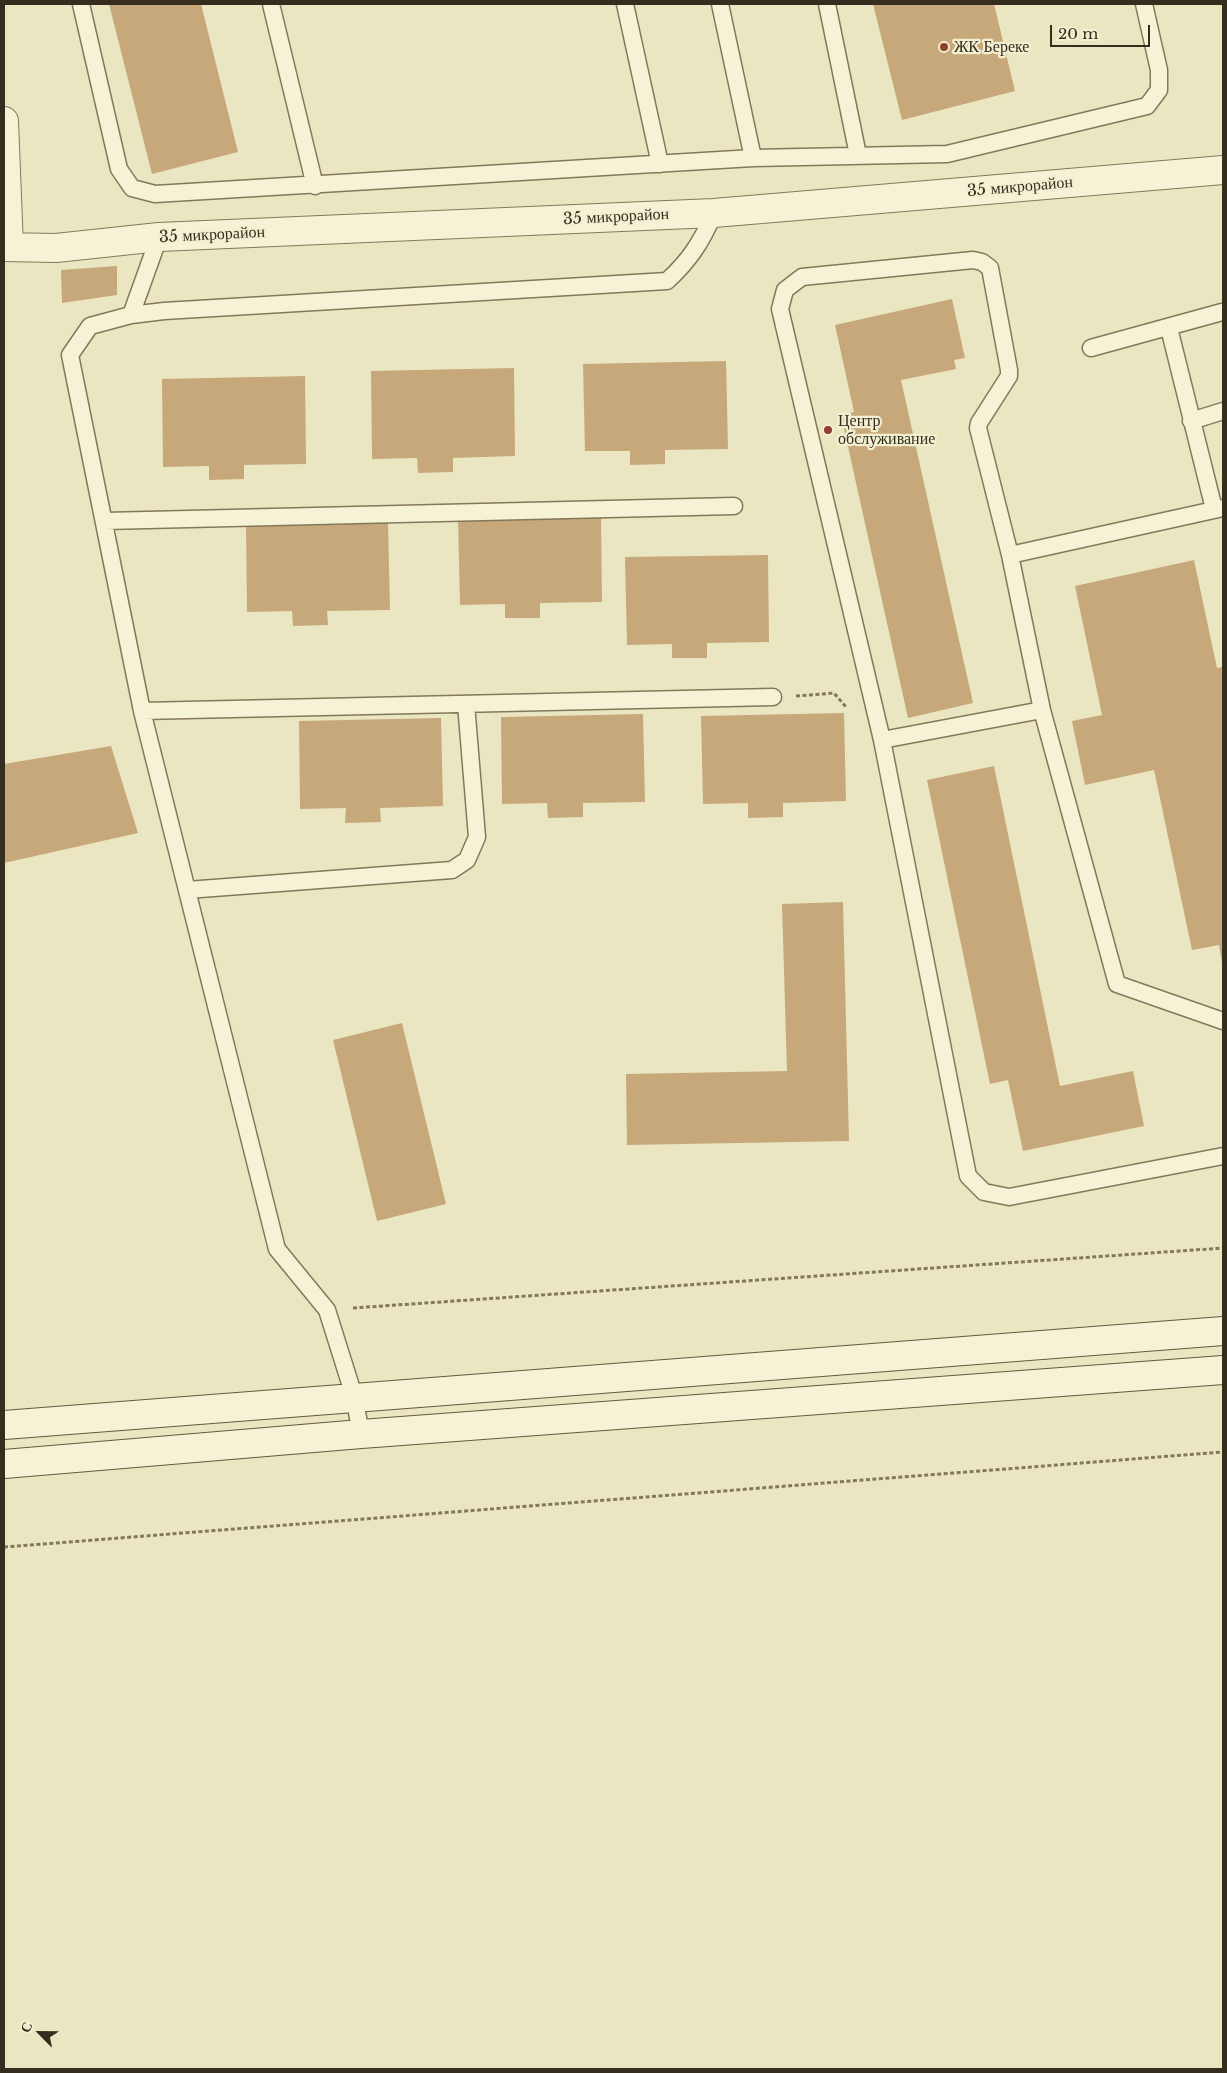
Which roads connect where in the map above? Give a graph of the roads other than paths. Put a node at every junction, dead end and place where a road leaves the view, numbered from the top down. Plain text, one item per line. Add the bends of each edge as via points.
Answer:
1 (80, 4) edge
2 (271, 4) edge
3 (624, 4) edge
4 (720, 4) edge
5 (827, 4) edge
6 (1144, 4) edge
7 (4, 121) edge
8 (858, 155) junction
9 (753, 158) junction
10 (660, 164) junction
11 (1223, 170) edge
12 (315, 186) junction
13 (714, 213) junction
14 (159, 237) junction
15 (6, 247) edge
16 (1222, 312) dead end
17 (130, 315) junction
18 (1169, 328) junction
19 (1091, 348) dead end
20 (1223, 411) edge
21 (1191, 421) junction
22 (734, 506) dead end
23 (1218, 509) edge
24 (105, 521) junction
25 (1010, 555) junction
26 (773, 697) road end
27 (466, 704) junction
28 (1042, 710) junction
29 (142, 711) junction
30 (882, 740) junction
31 (187, 890) junction
32 (1223, 1021) edge
33 (1223, 1156) edge
34 (1223, 1331) edge
35 (1223, 1370) edge
36 (354, 1396) junction
37 (4, 1425) edge
38 (361, 1434) junction
39 (4, 1464) edge

1 - 12 lane via 119,170 132,188 155,194
2 - 12 lane
3 - 10 lane
4 - 9 lane
5 - 8 lane
6 - 8 lane via 1160,70 1159,90 1147,106 947,154
7 - 15 main road, 35 микрорайон
8 - 9 lane
9 - 10 lane
10 - 12 lane
11 - 13 main road, 35 микрорайон
13 - 14 main road, 35 микрорайон
13 - 17 lane via 705,235 685,264 667,281
14 - 15 main road, 35 микрорайон via 56,248
14 - 17 lane
16 - 18 lane
17 - 24 lane via 90,326 70,355
18 - 19 lane
18 - 21 lane
20 - 21 lane
21 - 23 lane
22 - 24 lane
23 - 25 lane
24 - 29 lane
25 - 28 lane
25 - 30 lane via 978,428 1009,376 990,268 973,260 802,277 785,290 780,309
26 - 27 lane
27 - 29 lane
27 - 31 lane via 477,837 467,860 452,870
28 - 30 lane
28 - 32 lane via 1117,984
29 - 31 lane
30 - 33 lane via 968,1176 984,1192 1009,1196
31 - 36 lane via 277,1248 328,1310
34 - 36 main road
35 - 38 main road
36 - 37 main road
36 - 38 lane
38 - 39 main road

